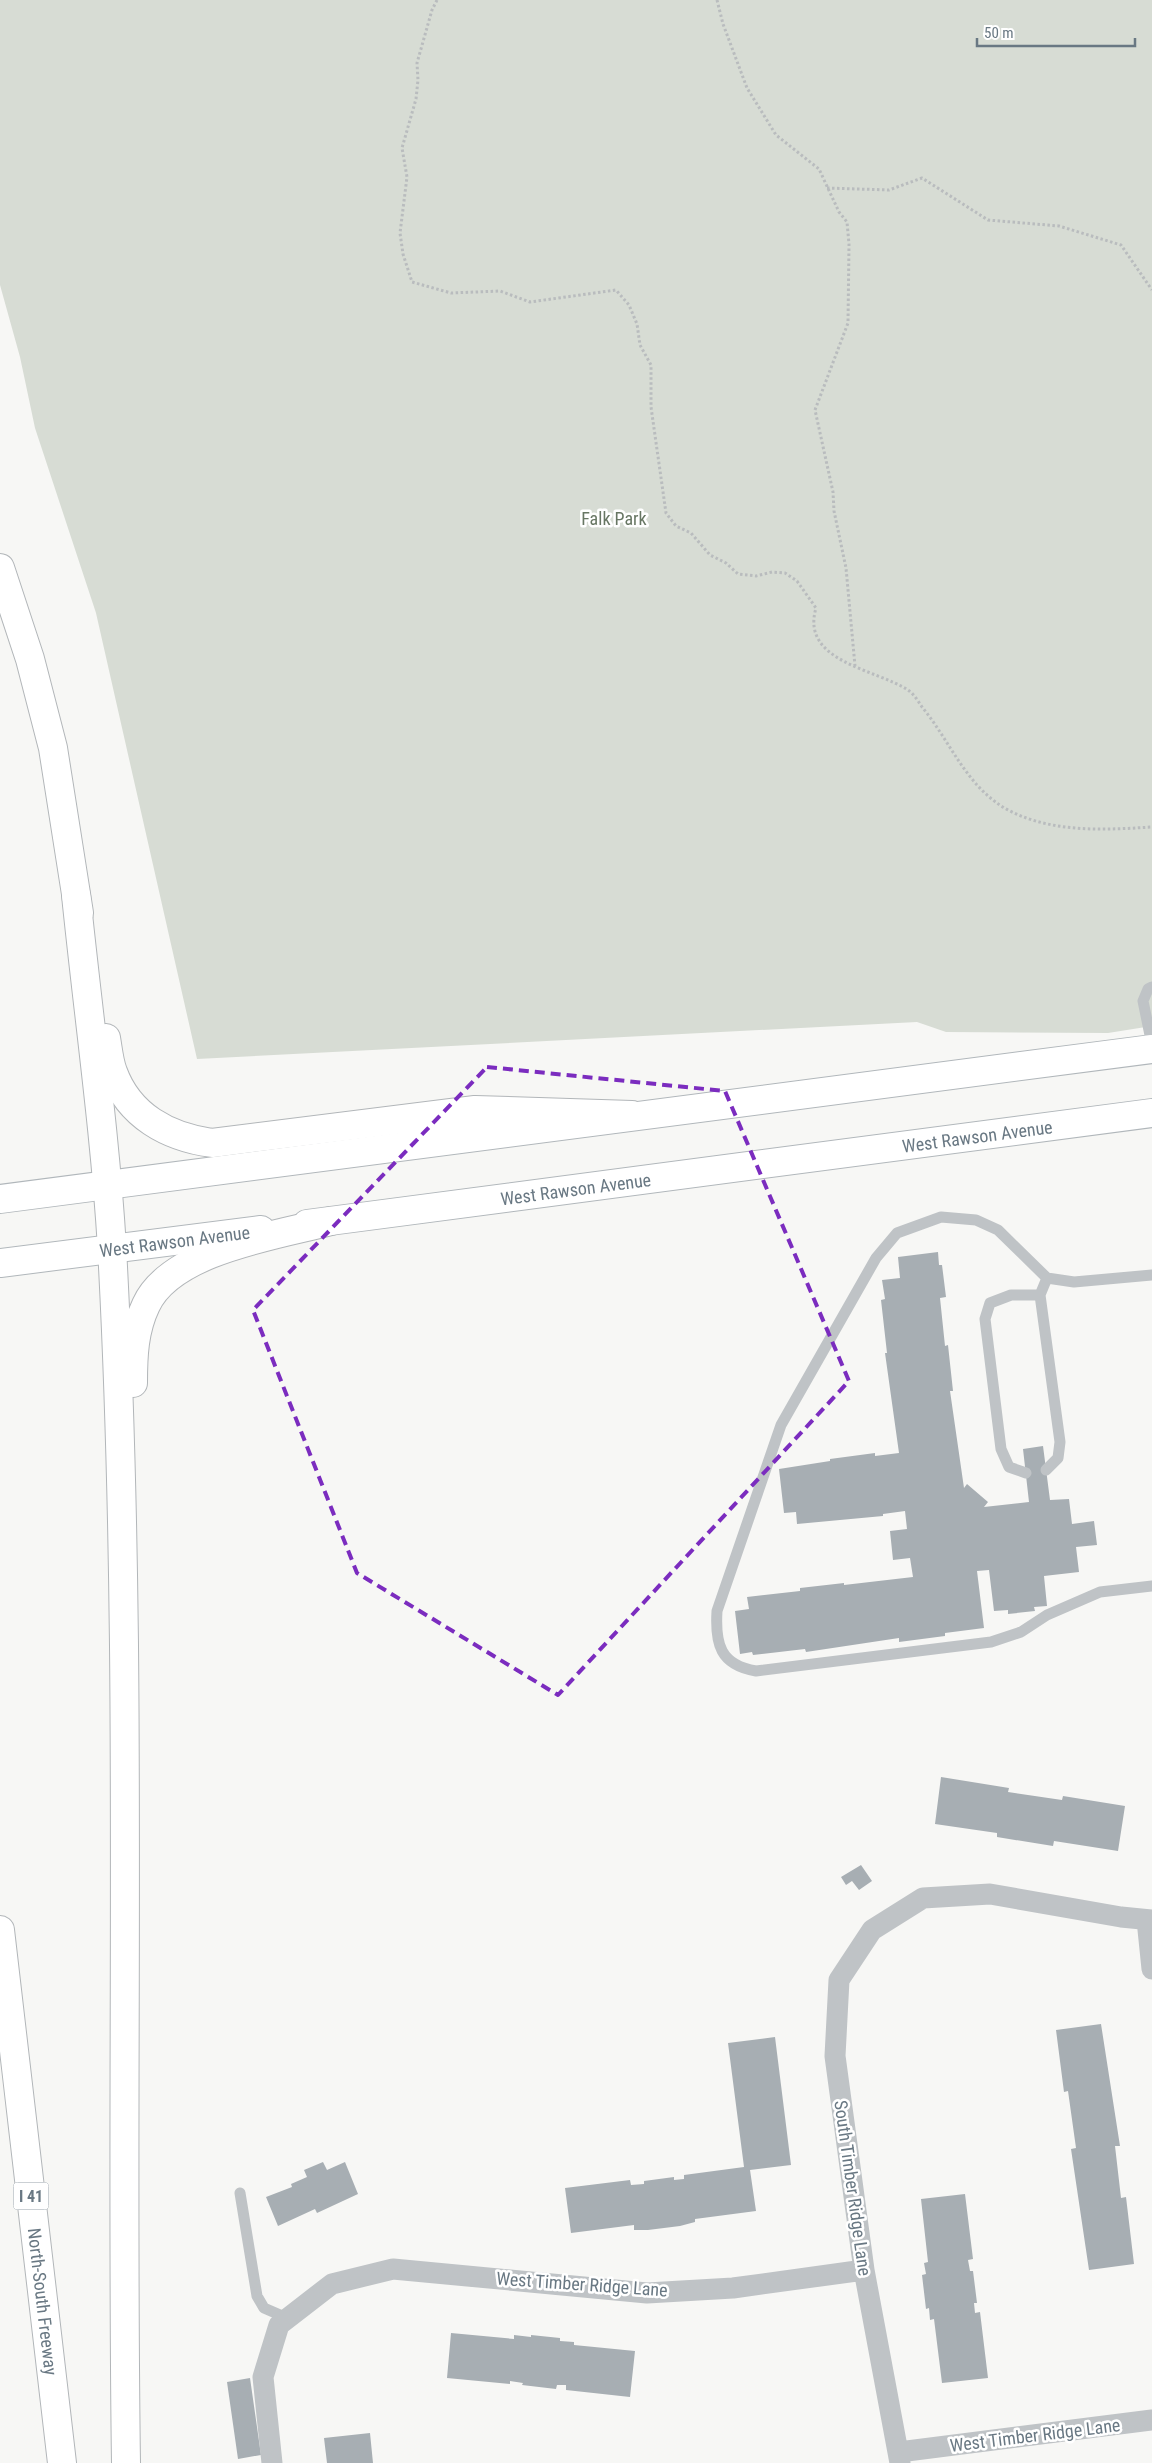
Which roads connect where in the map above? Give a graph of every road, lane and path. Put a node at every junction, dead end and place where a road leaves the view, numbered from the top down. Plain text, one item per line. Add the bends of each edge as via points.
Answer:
1 (438, 0) edge
2 (717, 0) edge
3 (827, 188) junction
4 (1152, 290) edge
5 (0, 568) edge
6 (855, 666) junction
7 (1152, 827) edge
8 (76, 895) junction
9 (1152, 987) edge
10 (1152, 1047) edge
11 (1152, 1113) edge
12 (632, 1115) junction
13 (107, 1186) junction
14 (0, 1199) edge
15 (331, 1221) junction
16 (112, 1248) junction
17 (0, 1263) edge
18 (1152, 1275) edge
19 (1046, 1278) junction
20 (1040, 1295) junction
21 (1046, 1470) dead end
22 (1026, 1473) dead end
23 (121, 1496) junction
24 (1152, 1586) edge
25 (1149, 1920) edge
26 (0, 1930) edge
27 (1152, 1968) edge
28 (240, 2193) dead end
29 (864, 2270) junction
30 (288, 2318) junction
31 (1152, 2420) edge
32 (900, 2458) edge
33 (62, 2463) edge
34 (126, 2463) edge
35 (272, 2463) edge

1 - 6 path via 432,10 417,63 416,99 402,148 406,177 400,233 412,282 451,293 500,291 530,302 616,290 629,305 637,324 640,345 651,365 651,407 666,513 676,526 691,533 710,555 738,574 785,573 797,581 816,608 814,632 838,659
2 - 3 path via 747,88 776,135 818,169
3 - 4 path via 889,190 922,178 988,220 1059,226 1121,245
3 - 6 path via 846,222 849,244 848,323 814,410 846,568
5 - 8 main road via 30,659 53,748
6 - 7 path via 910,691 934,720 970,778 1009,810 1034,820 1079,829
8 - 12 main road via 113,1072 133,1106 164,1130 178,1136 212,1143 475,1110
8 - 13 main road
9 - 10 lane via 1143,1001
10 - 12 main road
11 - 15 main road, West Rawson Avenue
12 - 13 main road
13 - 14 main road
13 - 16 main road
15 - 16 main road, West Rawson Avenue
15 - 23 main road via 226,1248 173,1272 158,1287 146,1304 137,1330 133,1358 132,1430
16 - 17 main road, West Rawson Avenue
16 - 23 main road
18 - 19 lane via 1074,1282
19 - 20 lane
19 - 24 lane via 998,1230 976,1220 941,1217 897,1233 876,1258 781,1425 717,1611 716,1634 724,1654 740,1668 756,1671 991,1642 1021,1632 1047,1615 1100,1592
20 - 21 lane via 1060,1442 1058,1458
20 - 22 lane via 1011,1295 990,1303 985,1319 1000,1449 1009,1467
23 - 34 main road
25 - 27 street
25 - 29 street, South Timber Ridge Lane via 990,1894 923,1898 872,1930 839,1980 836,2056
26 - 33 main road, North-South Freeway / I 41
28 - 30 lane via 257,2296 264,2308
29 - 30 street, West Timber Ridge Lane via 733,2288 647,2292 393,2268 332,2284
29 - 32 street, South Timber Ridge Lane
30 - 35 street via 279,2325 262,2377
31 - 32 street, West Timber Ridge Lane

